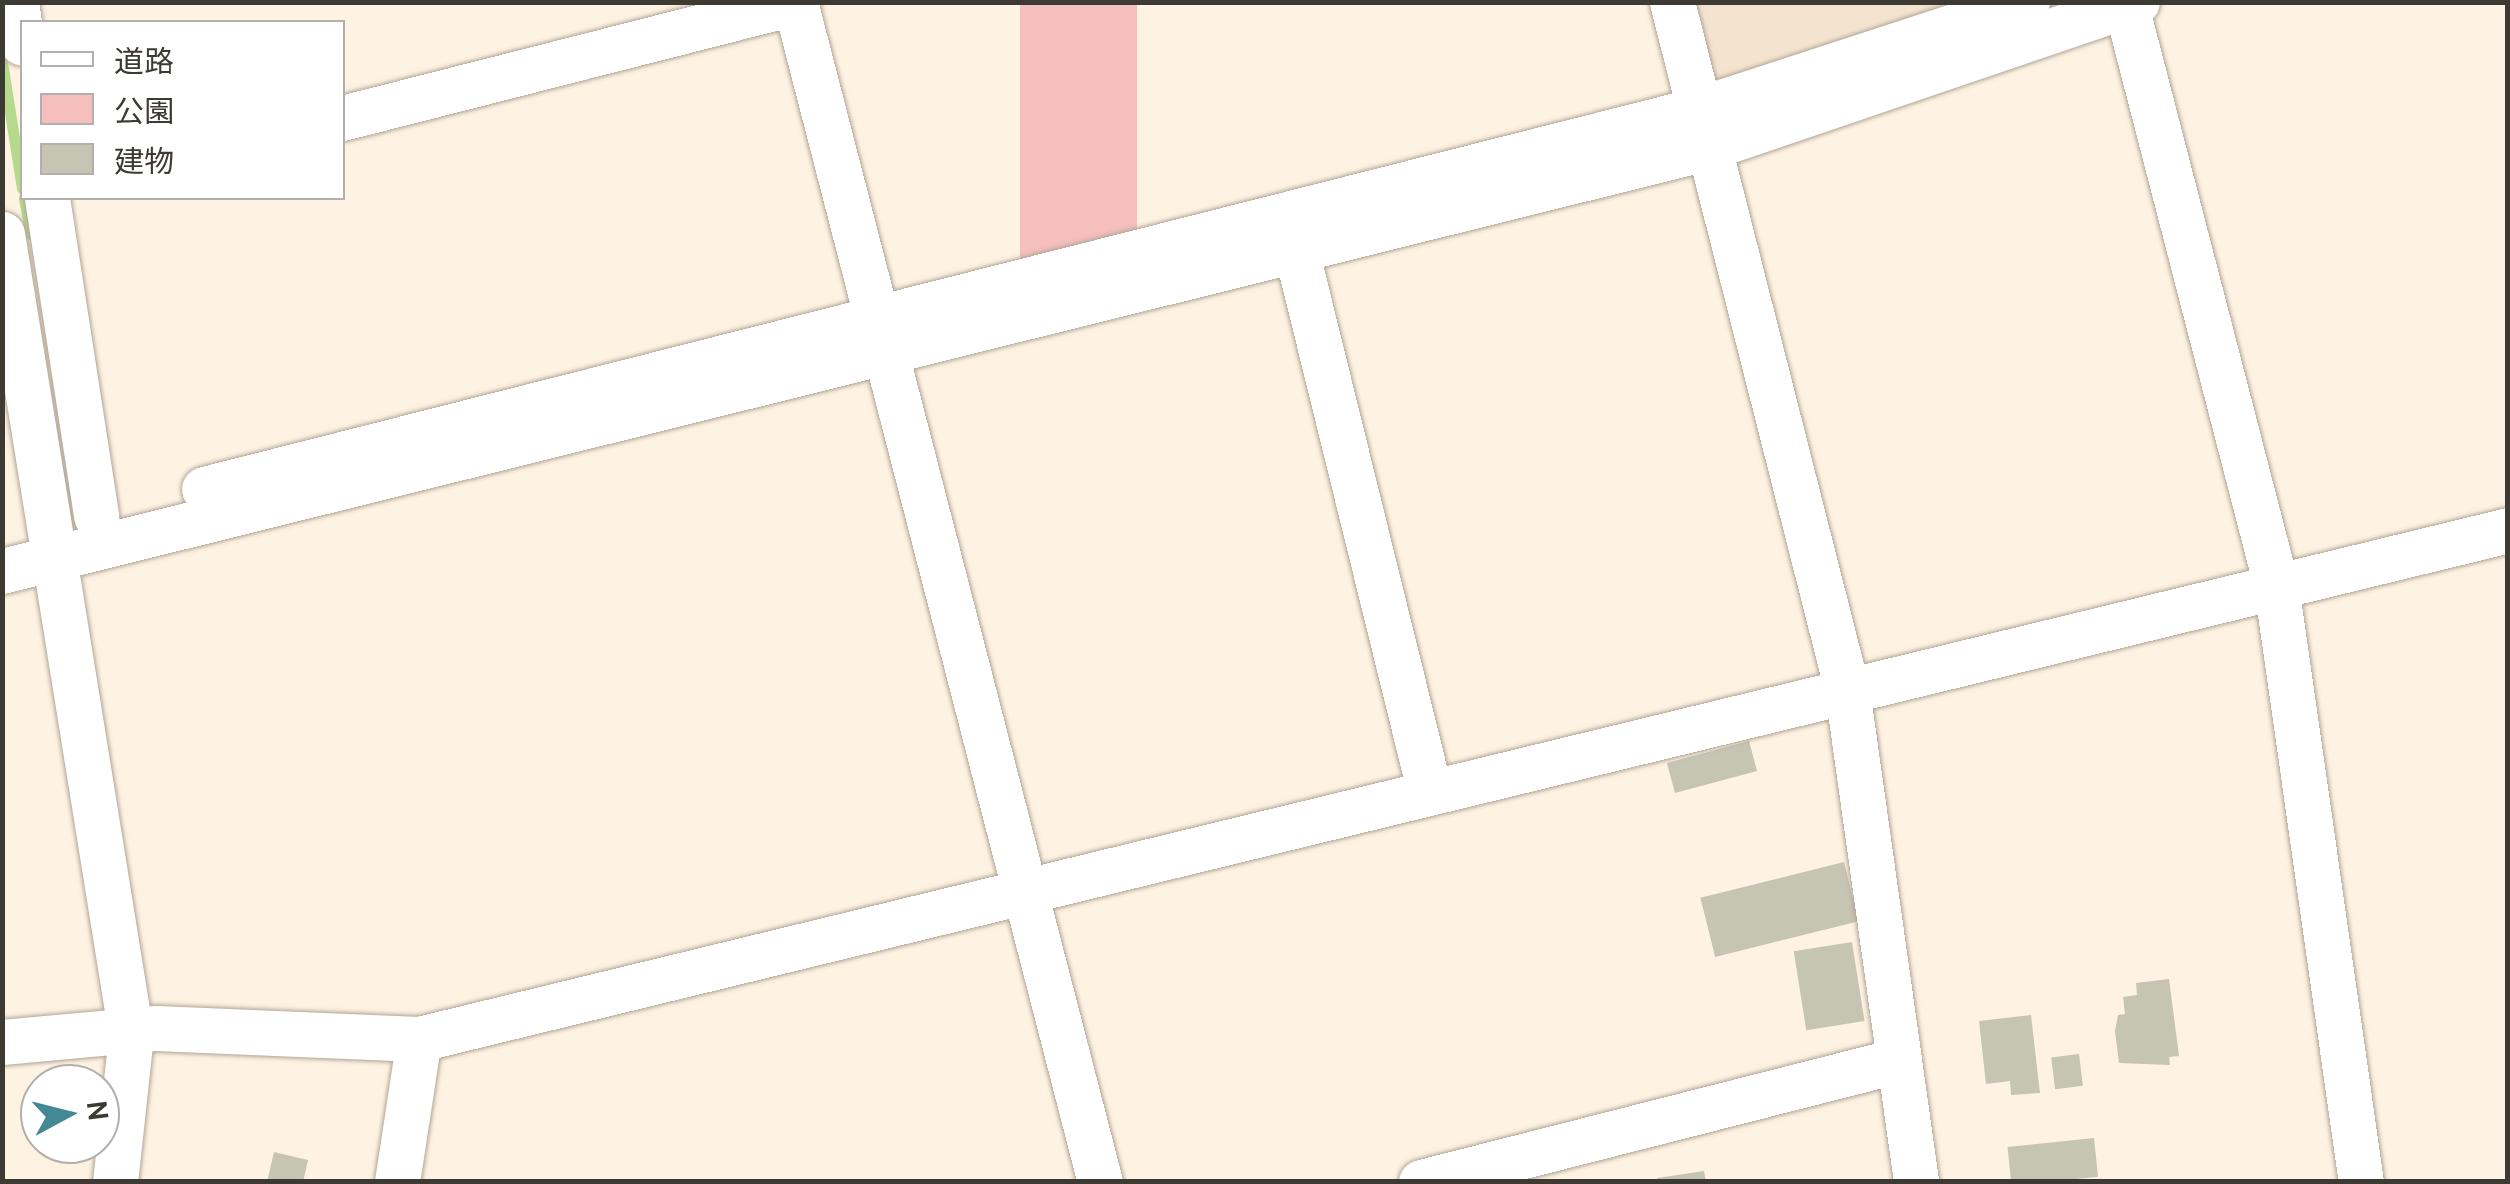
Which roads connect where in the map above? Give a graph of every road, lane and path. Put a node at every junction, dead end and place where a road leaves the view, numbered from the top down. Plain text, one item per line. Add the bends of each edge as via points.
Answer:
1 (16, 2) edge
2 (1672, 2) edge
3 (2028, 2) edge
4 (796, 3) edge
5 (2131, 4) edge
6 (20, 29) edge
7 (345, 117) edge
8 (1705, 128) junction
9 (18, 207) edge
10 (1296, 250) junction
11 (881, 335) junction
12 (67, 529) junction
13 (2508, 530) edge
14 (2, 543) edge
15 (2, 570) edge
16 (2276, 585) junction
17 (1847, 690) junction
18 (1429, 790) junction
19 (1022, 892) junction
20 (131, 1035) junction
21 (419, 1040) junction
22 (2, 1042) edge
23 (1899, 1060) junction
24 (115, 1182) edge
25 (396, 1182) edge
26 (1100, 1182) edge
27 (1421, 1182) edge
28 (1916, 1182) edge
29 (2360, 1182) edge

1 - 6 street
2 - 8 street
3 - 8 street
4 - 7 street
4 - 11 street
5 - 8 street
5 - 16 street
8 - 10 street
8 - 11 street
8 - 17 street
9 - 12 street
10 - 11 street
10 - 18 street
11 - 12 street
11 - 19 street
12 - 14 street
12 - 15 street
12 - 20 street
13 - 16 street
16 - 17 street
16 - 29 street
17 - 18 street
17 - 23 street
18 - 19 street
19 - 21 street
19 - 26 street
20 - 21 street via 156,1028
20 - 22 street
20 - 24 street
21 - 25 street
23 - 27 street
23 - 28 street

